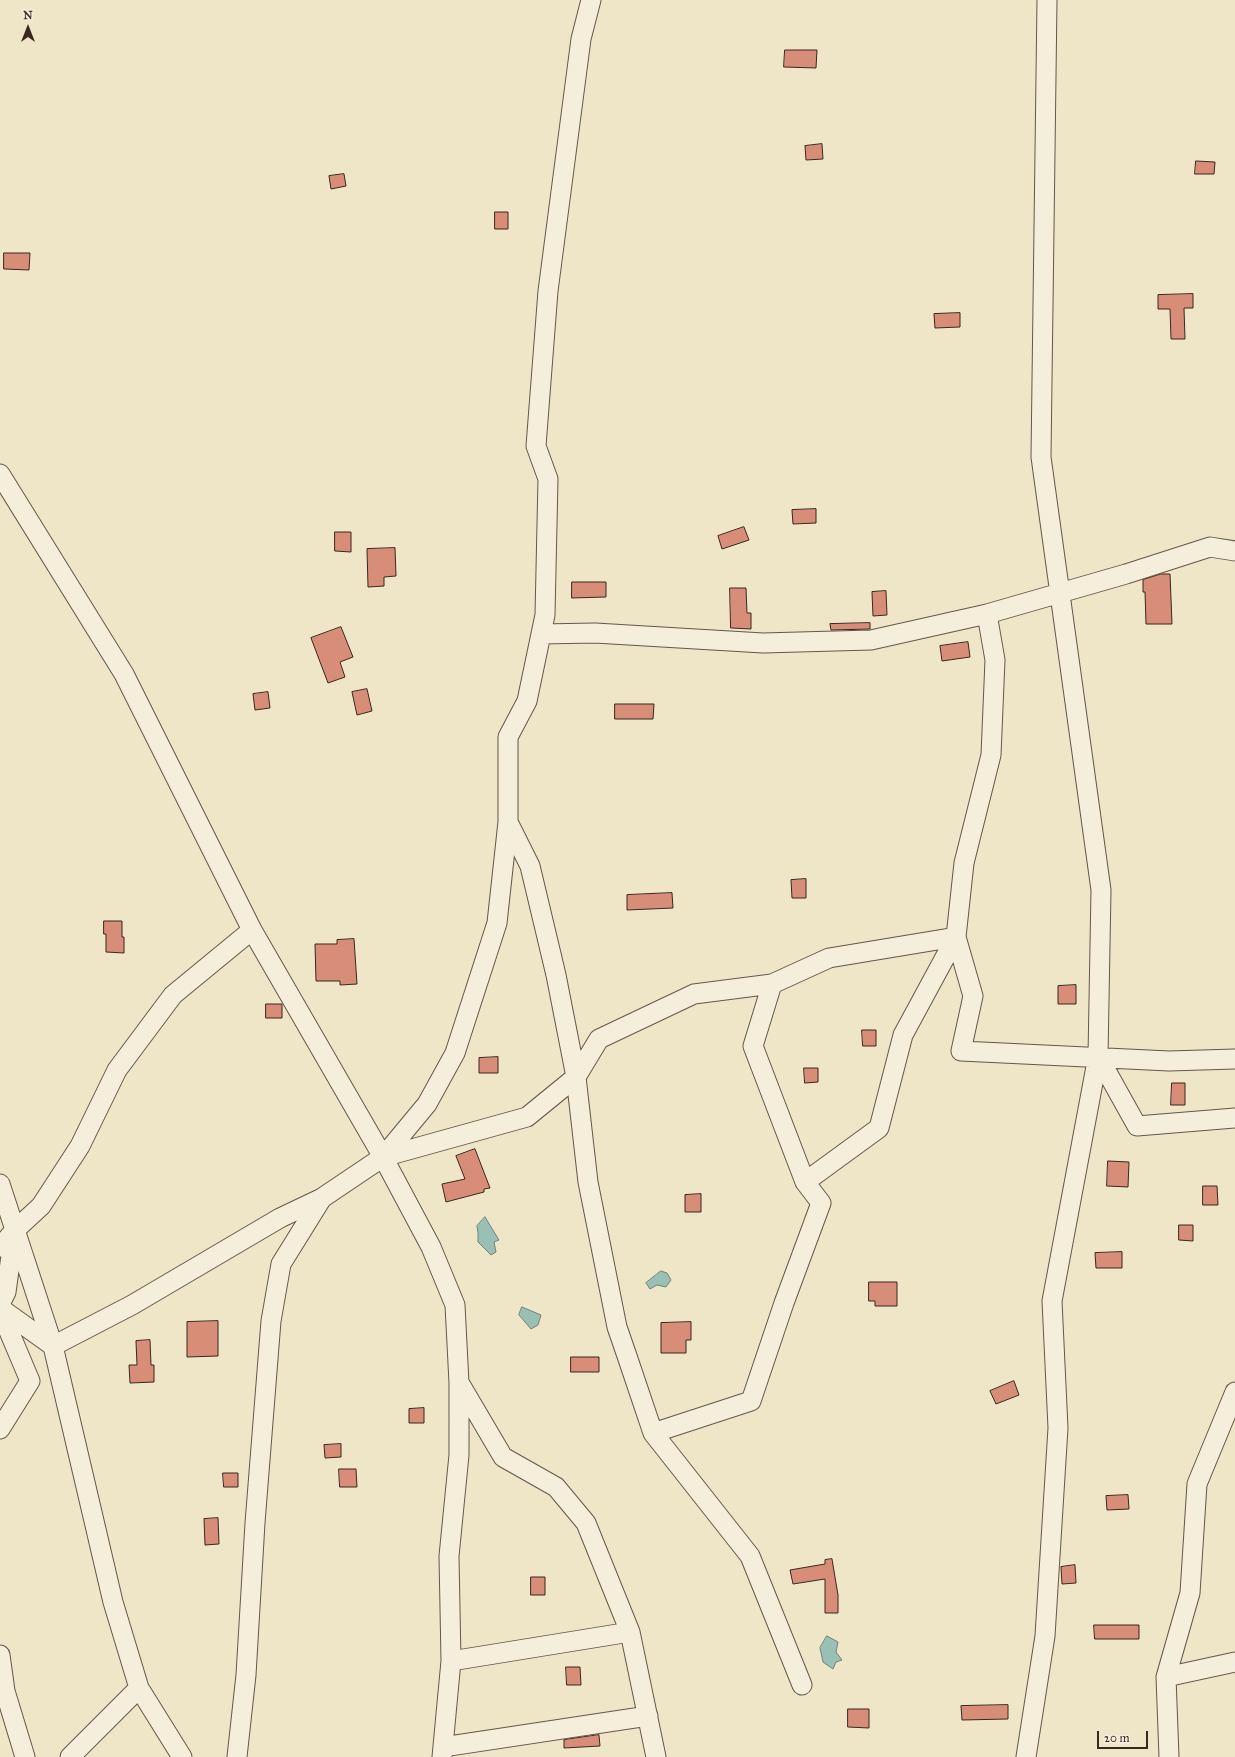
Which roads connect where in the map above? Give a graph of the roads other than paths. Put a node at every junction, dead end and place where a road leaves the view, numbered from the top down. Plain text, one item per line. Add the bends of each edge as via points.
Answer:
1 (592, 0) edge
2 (1047, 0) edge
3 (0, 474) edge
4 (1235, 551) edge
5 (1060, 593) junction
6 (987, 614) junction
7 (541, 634) junction
8 (508, 822) junction
9 (252, 930) junction
10 (956, 937) junction
11 (772, 984) junction
12 (1098, 1056) junction
13 (1235, 1059) edge
14 (576, 1077) junction
15 (1235, 1118) edge
16 (383, 1157) junction
17 (805, 1182) junction
18 (0, 1184) edge
19 (322, 1198) junction
20 (15, 1230) junction
21 (0, 1247) edge
22 (0, 1304) edge
23 (0, 1309) edge
24 (53, 1346) junction
25 (459, 1383) junction
26 (1235, 1392) edge
27 (0, 1429) edge
28 (654, 1433) junction
29 (630, 1632) junction
30 (0, 1655) edge
31 (451, 1661) junction
32 (1235, 1662) edge
33 (1166, 1677) junction
34 (802, 1685) dead end
35 (139, 1688) junction
36 (2, 1690) edge
37 (648, 1716) junction
38 (443, 1752) edge
39 (26, 1757) edge
40 (70, 1757) edge
41 (182, 1757) edge
42 (236, 1757) edge
43 (656, 1757) edge
44 (1026, 1757) edge
45 (1169, 1757) edge

1 - 7 street via 581,39 548,291 536,446 548,479 545,615
2 - 5 street via 1041,457
3 - 9 street via 124,674
4 - 5 street via 1210,547
5 - 6 street
5 - 12 street via 1101,890
6 - 7 street via 871,640 763,643 595,633
6 - 10 street via 995,660 991,755 964,863
7 - 8 street via 527,701 508,736
8 - 14 street via 530,866 556,975
8 - 16 street via 497,923 455,1053 427,1104
9 - 16 street
9 - 20 street via 173,996 117,1070 80,1146 42,1206
10 - 11 street via 829,958
10 - 12 street via 973,996 961,1051
10 - 17 street via 903,1036 879,1128
11 - 14 street via 694,994 599,1039
11 - 17 street via 753,1046
12 - 13 street via 1169,1061
12 - 15 street via 1137,1126
12 - 44 street via 1052,1301 1058,1428 1045,1636
14 - 16 street via 526,1117
14 - 28 street via 588,1182 617,1327
16 - 19 street
16 - 25 street via 431,1247 455,1305
17 - 28 street via 821,1203 751,1401
18 - 20 street
19 - 24 street via 280,1218 132,1305
19 - 42 street via 281,1264 271,1321 246,1675
20 - 21 street
20 - 22 street via 6,1292
20 - 24 street
23 - 24 street
23 - 27 street via 30,1381
24 - 35 street via 113,1602
25 - 29 street via 503,1457 556,1487 586,1523
25 - 31 street via 459,1455 449,1556
26 - 33 street via 1197,1484 1190,1593
28 - 34 street via 750,1556
29 - 31 street
29 - 37 street
30 - 36 street
31 - 38 street
32 - 33 street
33 - 45 street
35 - 40 street
35 - 41 street
36 - 39 street
37 - 38 street
37 - 43 street

